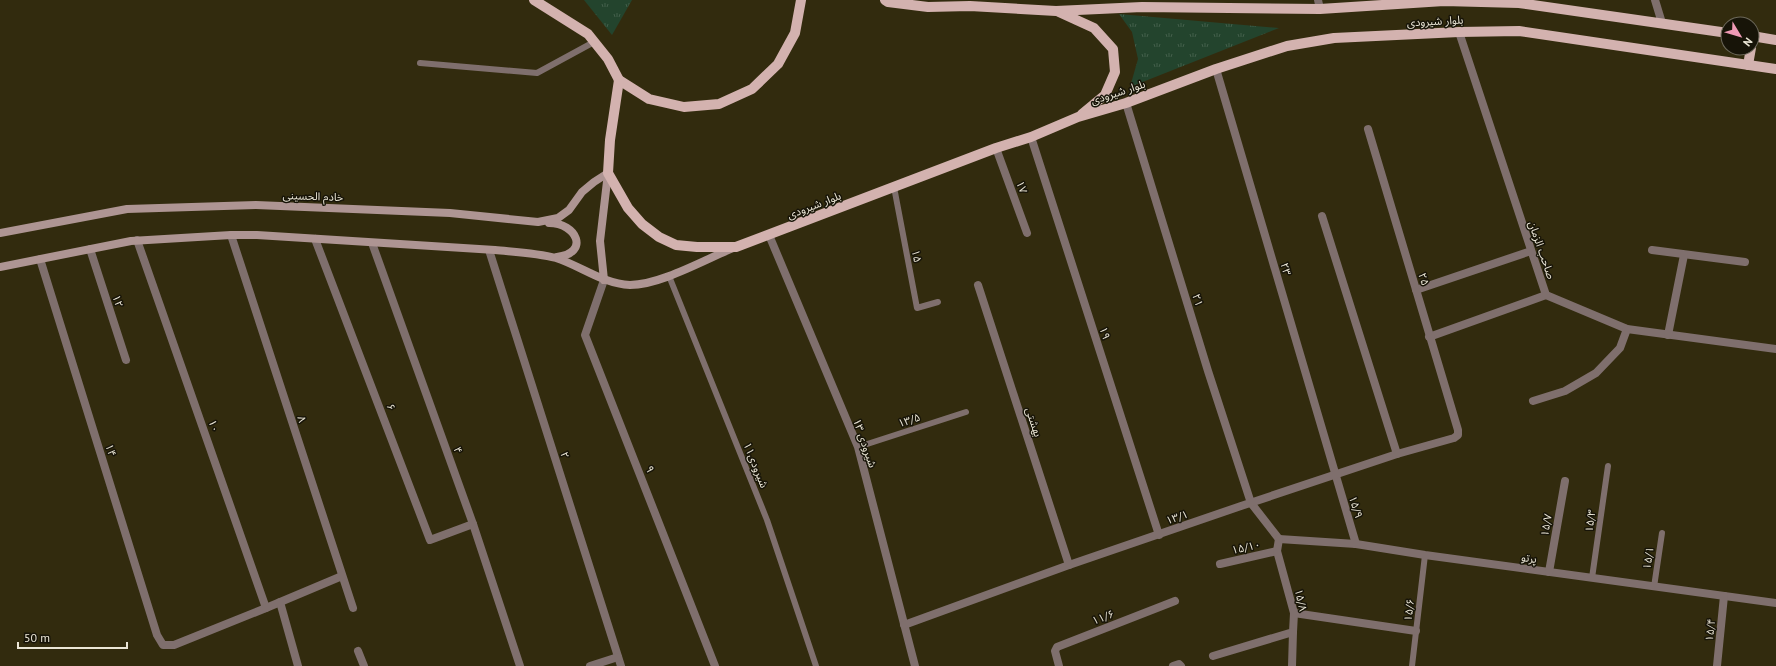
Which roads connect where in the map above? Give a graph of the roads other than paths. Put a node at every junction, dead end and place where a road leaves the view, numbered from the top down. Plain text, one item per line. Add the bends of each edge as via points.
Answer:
1 (534, 0) edge
2 (801, 0) edge
3 (885, 0) edge
4 (1655, 0) edge
5 (1443, 1) edge
6 (1319, 4) edge
7 (1056, 11) junction
8 (1662, 23) junction
9 (1458, 32) junction
10 (1720, 32) edge
11 (1760, 38) edge
12 (1776, 40) edge
13 (594, 42) junction
14 (1750, 56) edge
15 (420, 63) dead end
16 (1748, 65) junction
17 (1216, 69) junction
18 (1776, 69) edge
19 (619, 80) junction
20 (1126, 103) junction
21 (1078, 117) junction
22 (1368, 129) dead end
23 (1031, 137) junction
24 (996, 148) junction
25 (608, 173) junction
26 (894, 186) junction
27 (1322, 216) dead end
28 (538, 222) junction
29 (0, 233) edge
30 (1027, 233) dead end
31 (231, 235) junction
32 (769, 235) junction
33 (315, 239) junction
34 (137, 240) junction
35 (372, 242) junction
36 (736, 247) junction
37 (90, 248) junction
38 (489, 250) junction
39 (1652, 250) dead end
40 (1531, 251) junction
41 (1684, 255) junction
42 (554, 258) junction
43 (40, 259) junction
44 (1745, 262) dead end
45 (0, 267) edge
46 (669, 276) junction
47 (604, 280) junction
48 (978, 285) dead end
49 (1416, 290) junction
50 (1546, 295) junction
51 (938, 302) dead end
52 (1627, 329) junction
53 (1668, 335) junction
54 (1429, 337) junction
55 (1776, 349) edge
56 (126, 360) dead end
57 (1533, 401) dead end
58 (966, 412) dead end
59 (1458, 435) joint
60 (858, 447) junction
61 (1397, 454) junction
62 (1608, 466) dead end
63 (1334, 476) junction
64 (1565, 481) dead end
65 (1251, 503) junction
66 (473, 524) junction
67 (1662, 533) dead end
68 (1159, 535) junction
69 (1279, 539) junction
70 (1356, 544) junction
71 (1277, 551) junction
72 (1425, 555) junction
73 (1220, 564) dead end
74 (1069, 565) junction
75 (1549, 572) junction
76 (342, 576) junction
77 (1592, 578) junction
78 (1654, 586) junction
79 (1724, 596) junction
80 (1175, 601) dead end
81 (280, 602) junction
82 (1776, 603) edge
83 (266, 608) junction
84 (353, 608) dead end
85 (1294, 613) junction
86 (904, 625) junction
87 (1416, 631) junction
88 (1293, 632) junction
89 (358, 651) dead end
90 (1213, 656) dead end
91 (618, 657) junction
92 (298, 666) edge
93 (364, 666) edge
94 (520, 666) edge
95 (590, 666) edge
96 (621, 666) edge
97 (715, 666) edge
98 (816, 666) edge
99 (915, 666) edge
100 (1059, 666) edge
101 (1173, 666) edge
102 (1181, 666) edge
103 (1292, 666) edge
104 (1412, 666) edge
105 (1717, 666) edge

1 - 13 main road via 588,34
2 - 19 main road via 795,33 778,64 752,89 726,101 684,107 649,99
3 - 7 main road, بلوار شیرودی via 928,7 970,6
4 - 8 street
5 - 6 main road, بلوار شیرودی
5 - 8 main road, بلوار شیرودی via 1519,3
6 - 7 main road, بلوار شیرودی
7 - 21 main road via 1094,28 1113,49 1115,72 1105,95
8 - 10 main road, بلوار شیرودی
9 - 16 main road, بلوار شیرودی via 1519,31
9 - 17 main road, بلوار شیرودی via 1334,38 1287,46
9 - 40 street, صاحب الزمان
11 - 12 main road
13 - 15 lane via 537,73
13 - 19 main road via 608,59
14 - 16 main road
16 - 18 main road, بلوار شیرودی
17 - 20 main road, بلوار شیرودی
17 - 63 street, ۲۳
19 - 25 main road
20 - 21 main road, بلوار شیرودی
20 - 65 street, ۲۱
21 - 23 main road, بلوار شیرودی
22 - 49 street, ۲۵
23 - 24 main road, بلوار شیرودی
23 - 68 street, ۱۹
24 - 26 main road, بلوار شیرودی
24 - 30 street, ۱۷
25 - 28 main road, خادم الحسینی via 582,192 569,210 558,218
25 - 36 main road, بلوار شیرودی via 628,208 659,238 676,245
25 - 47 main road via 600,241
26 - 32 main road, بلوار شیرودی
26 - 51 lane, ۱۵ via 917,308
27 - 61 street
28 - 29 main road, خادم الحسینی via 450,213 256,205 127,209
28 - 42 main road via 560,223 576,235 578,243 574,251 566,256
31 - 33 main road
31 - 34 main road
31 - 76 street, ۸
32 - 36 main road, بلوار شیرودی
32 - 60 street, شیرودی ۱۳
33 - 35 main road
33 - 66 street, ۶ via 430,540
34 - 37 main road
34 - 83 street, ۱۰
35 - 38 main road
35 - 66 street, ۴
36 - 46 main road
37 - 43 main road
37 - 56 street, ۱۲
38 - 42 main road
38 - 91 street, ۲
39 - 41 street
40 - 49 street
40 - 50 street, صاحب الزمان
41 - 44 street
41 - 53 street
42 - 47 main road
43 - 45 main road
43 - 83 street, ۱۴ via 157,635 163,645 174,645
46 - 47 main road via 656,282 630,285
46 - 98 lane, ۱۱شیرودی via 767,520
47 - 97 street, ۹ via 585,335
48 - 74 street, بهشتی
49 - 54 street, ۲۵
50 - 52 street, صاحب الزمان
50 - 54 street
52 - 53 street, صاحب الزمان
52 - 57 street via 1620,348 1596,373 1565,391
53 - 55 street, صاحب الزمان
54 - 59 street, ۲۵
58 - 60 lane, ۱۳/۵
59 - 61 street, ۱۳/۱
60 - 86 street, شیرودی ۱۳
61 - 63 street, ۱۳/۱
62 - 77 lane, ۱۵/۳
63 - 65 street, ۱۳/۱
63 - 70 street, ۱۵/۹
64 - 75 street, ۱۵/۷
65 - 68 street, ۱۳/۱
65 - 69 street, ۲۱
66 - 94 street, ۴
67 - 78 lane, ۱۵/۱
68 - 74 street, ۱۳/۱
69 - 70 street, پرتو
69 - 71 street, ۱۵/۸
70 - 72 street, پرتو
71 - 73 street, ۱۵/۱۰
71 - 85 street, ۱۵/۸
72 - 75 street, پرتو
72 - 87 lane, ۱۵/۶
74 - 86 street, ۱۳/۱
75 - 77 street, پرتو
76 - 81 street
76 - 84 street, ۸
77 - 78 street, پرتو
78 - 79 street, پرتو
79 - 82 street, پرتو
79 - 105 street, ۱۵/۴
80 - 100 street, ۱۱/۶ via 1058,647 1055,651
81 - 83 street
81 - 92 street
85 - 87 street
85 - 88 street, ۱۵/۸
86 - 99 street, شیرودی ۱۳
87 - 104 lane, ۱۵/۶
88 - 90 street
88 - 103 street, ۱۵/۸
89 - 93 street
91 - 95 street
91 - 96 street, ۲
101 - 102 street

